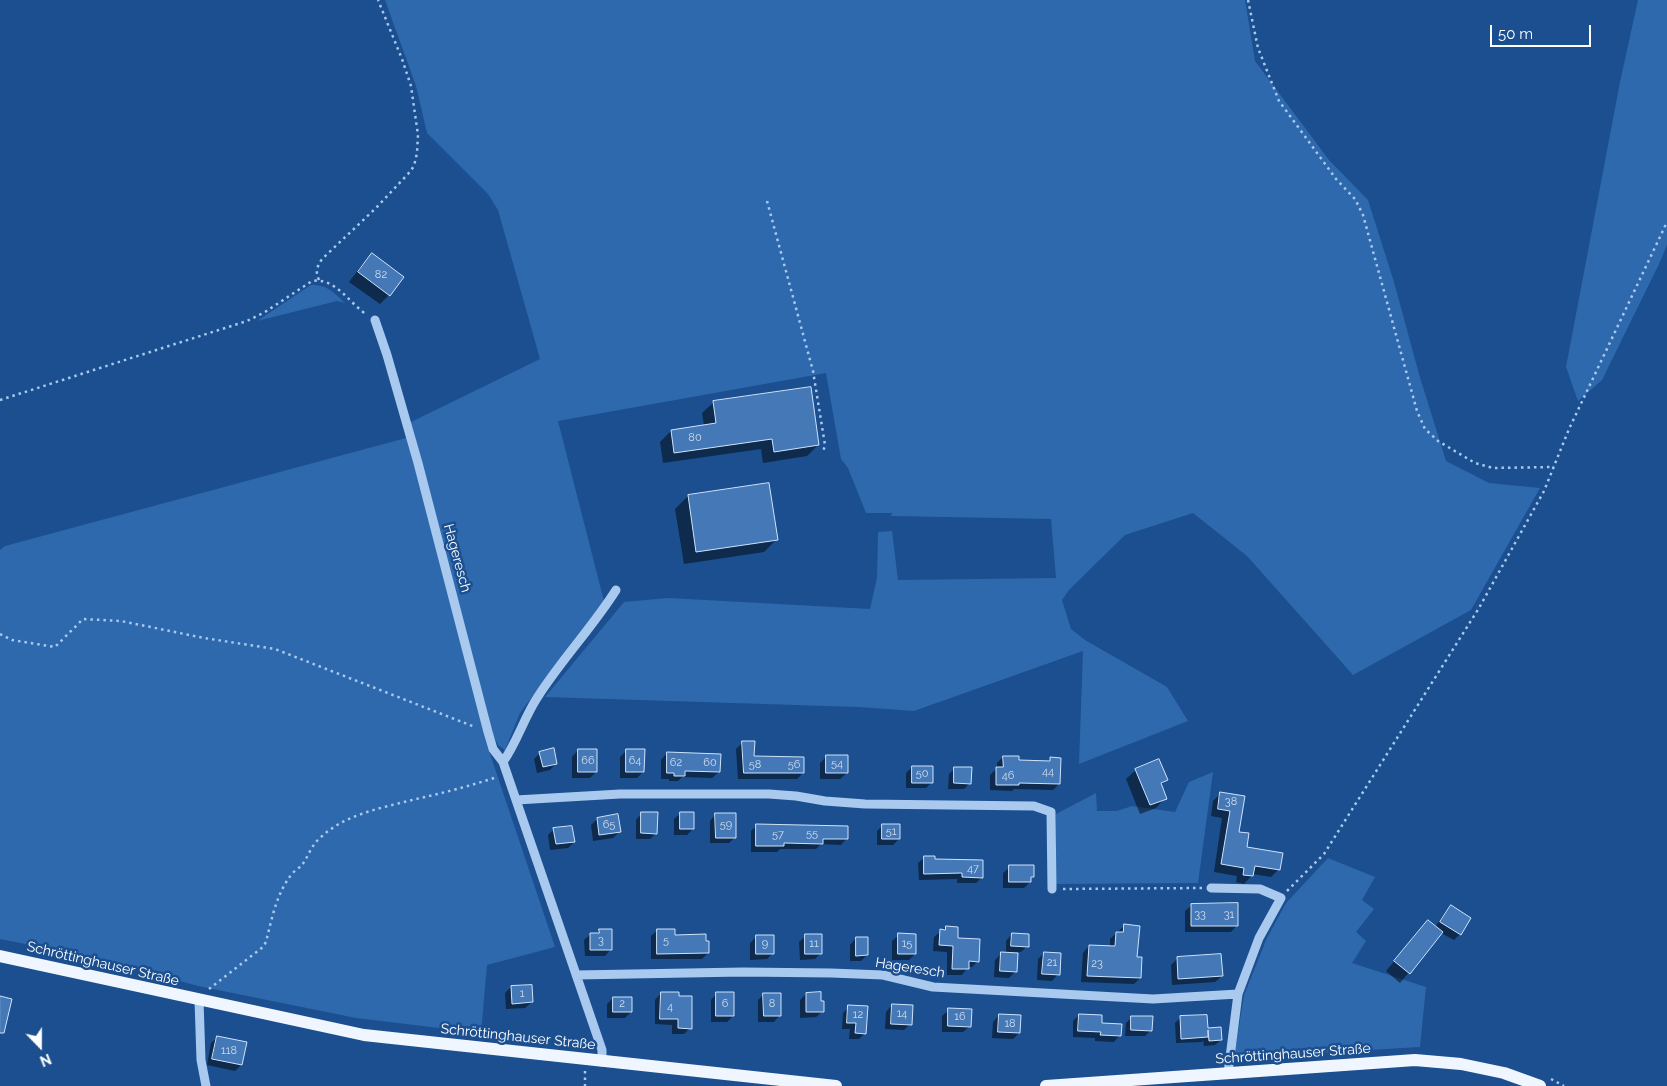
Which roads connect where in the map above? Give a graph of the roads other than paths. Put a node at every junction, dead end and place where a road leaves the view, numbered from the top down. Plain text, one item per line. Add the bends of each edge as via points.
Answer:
1 (375, 320) road end
2 (616, 590) dead end
3 (504, 762) junction
4 (516, 800) junction
5 (1211, 888) road end
6 (1052, 889) road end
7 (0, 956) edge
8 (576, 975) junction
9 (1238, 994) junction
10 (199, 1000) junction
11 (602, 1062) junction
12 (1228, 1073) junction
13 (206, 1086) edge
14 (836, 1086) edge
15 (1046, 1086) edge
16 (1540, 1086) edge

1 - 3 street, Hageresch via 418,463 488,732 493,749
2 - 3 street via 538,697
3 - 4 street, Hageresch
4 - 6 street via 620,794 769,794 865,804 1034,806 1051,812
4 - 8 street, Hageresch
5 - 9 street via 1260,889 1281,898 1259,938
7 - 10 main road, Schröttinghauser Straße
8 - 9 street, Hageresch via 832,973 883,976 933,987 1146,998
8 - 11 street, Hageresch via 602,1050
9 - 12 street
10 - 11 main road, Schröttinghauser Straße via 364,1035
10 - 13 street via 201,1060
11 - 14 main road, Schröttinghauser Straße
12 - 15 main road, Schröttinghauser Straße
12 - 16 main road, Schröttinghauser Straße via 1415,1060 1504,1072

